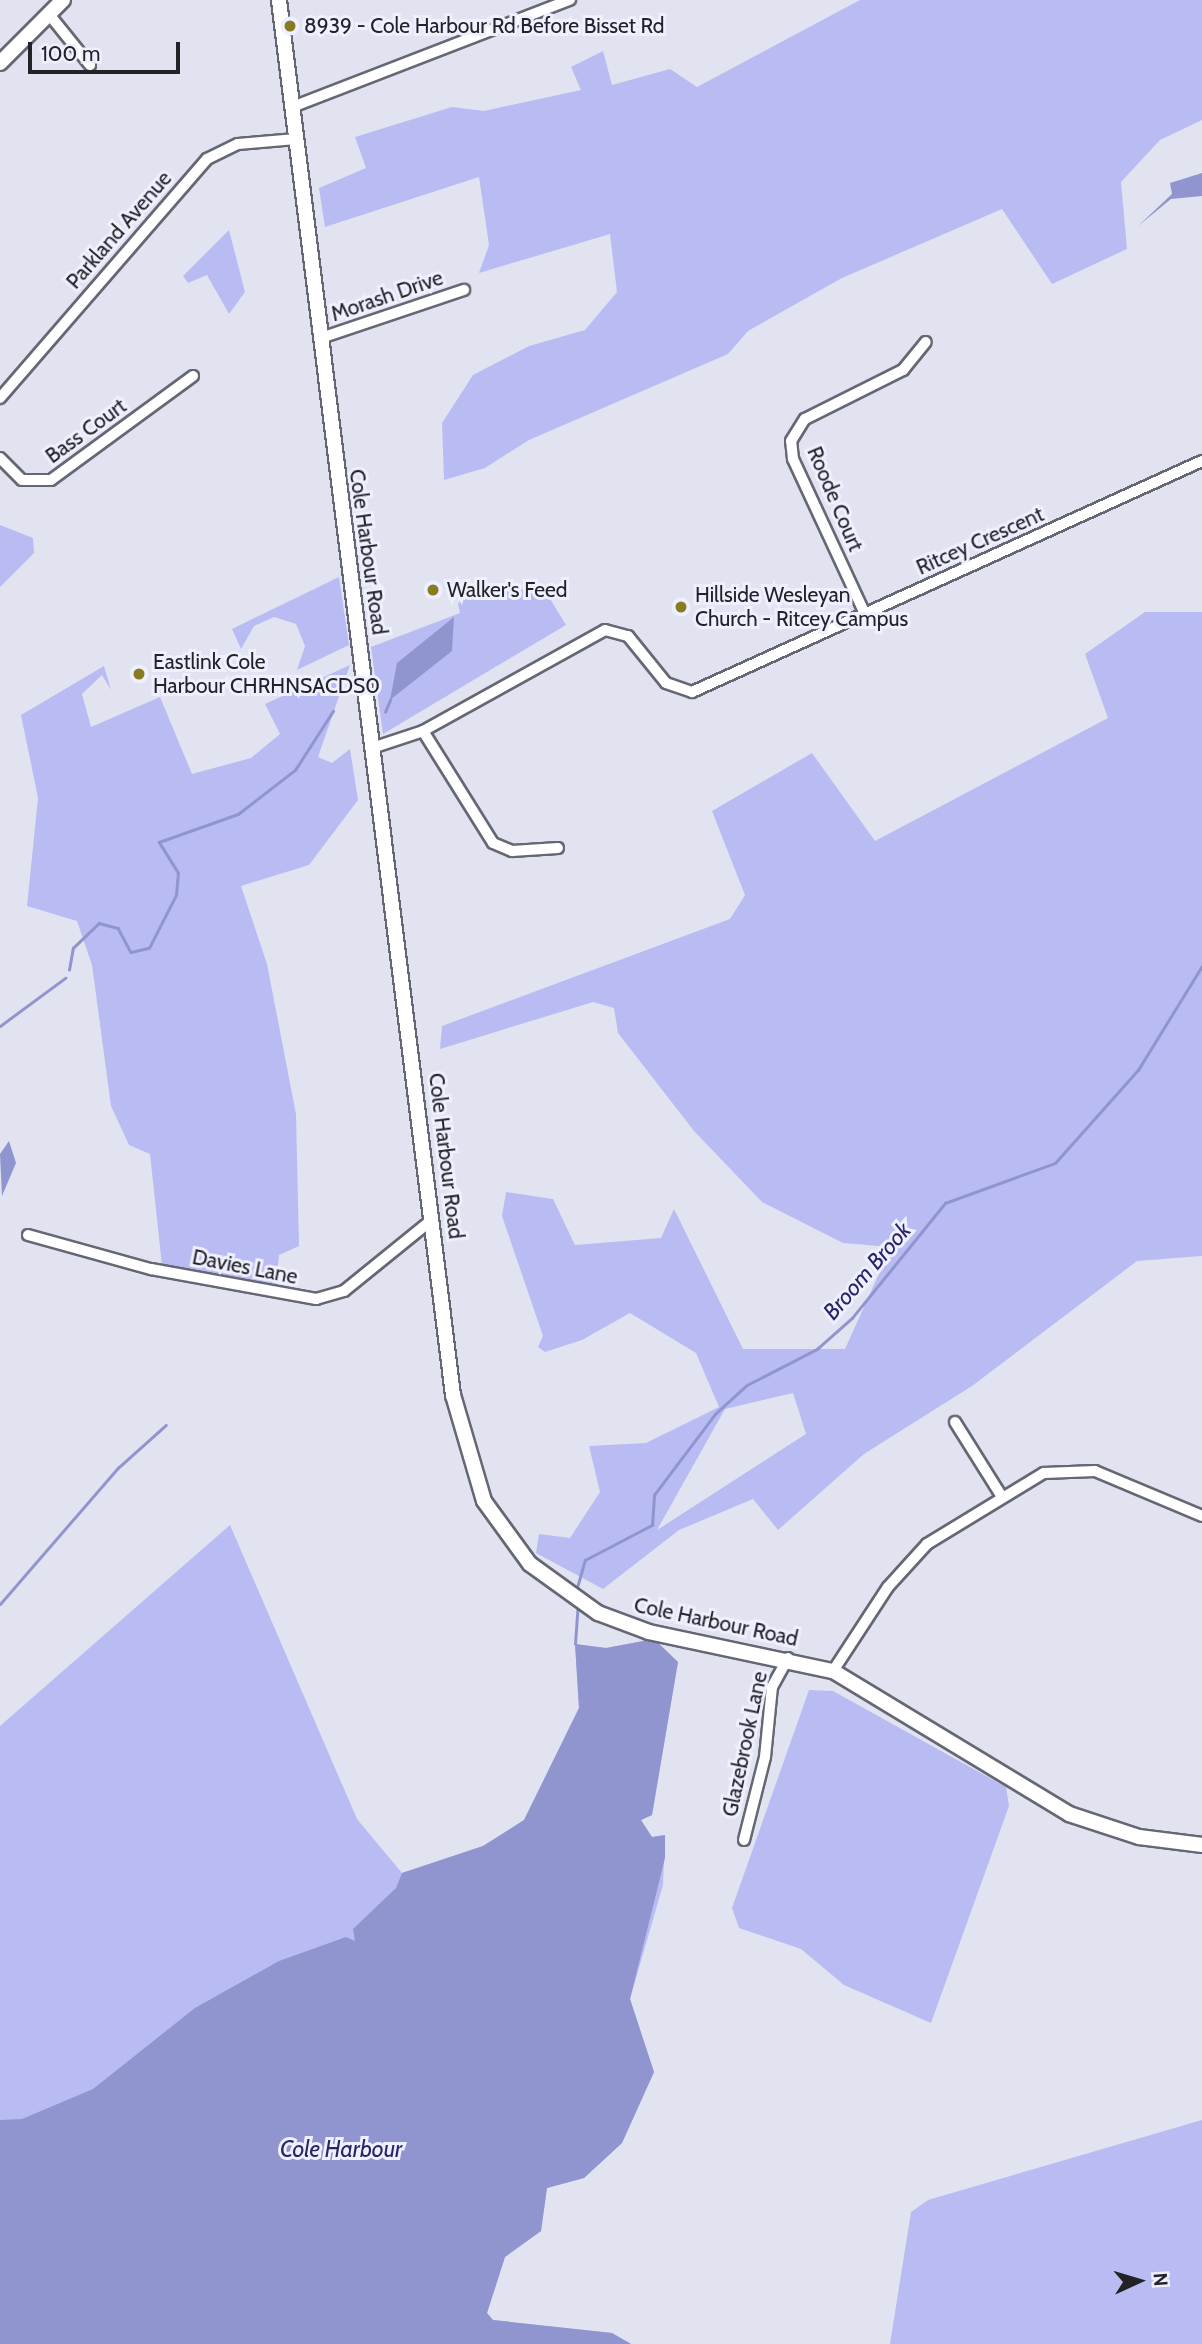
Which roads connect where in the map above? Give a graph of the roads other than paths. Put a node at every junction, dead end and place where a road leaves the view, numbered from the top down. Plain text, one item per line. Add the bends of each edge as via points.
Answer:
1 (63, 0) edge
2 (279, 0) edge
3 (570, 0) edge
4 (48, 13) junction
5 (0, 63) edge
6 (90, 65) dead end
7 (292, 107) junction
8 (296, 139) junction
9 (464, 290) dead end
10 (321, 338) junction
11 (926, 342) dead end
12 (192, 376) dead end
13 (0, 398) edge
14 (0, 458) edge
15 (1202, 461) edge
16 (865, 614) junction
17 (423, 731) junction
18 (375, 747) junction
19 (558, 848) dead end
20 (433, 1219) junction
21 (28, 1235) dead end
22 (955, 1422) dead end
23 (1002, 1497) junction
24 (1202, 1516) edge
25 (788, 1658) junction
26 (833, 1671) junction
27 (744, 1840) dead end
28 (1202, 1845) edge

1 - 4 main road
2 - 7 main road, Cole Harbour Road
3 - 7 street
4 - 5 main road
4 - 6 street
7 - 8 main road, Cole Harbour Road
8 - 10 main road, Cole Harbour Road
8 - 13 street, Parkland Avenue via 238,144 208,159
9 - 10 street, Morash Drive
10 - 18 main road, Cole Harbour Road
11 - 16 street, Roode Court via 908,367 811,415 792,438 793,459
12 - 14 street, Bass Court via 51,480 22,480
15 - 16 street, Ritcey Crescent
16 - 17 street, Ritcey Crescent via 689,692 666,683 628,635 599,631
17 - 18 street, Ritcey Crescent
17 - 19 street via 493,843 512,850
18 - 20 main road, Cole Harbour Road
20 - 21 street, Davies Lane via 344,1291 316,1299 150,1269
20 - 25 main road, Cole Harbour Road via 460,1430 479,1489 513,1545 560,1591 623,1624
22 - 23 street
23 - 24 street via 1044,1473 1077,1468
23 - 26 street via 950,1526 906,1563
25 - 26 main road, Cole Harbour Road
25 - 27 street, Glazebrook Lane via 772,1687 765,1757
26 - 28 main road, Cole Harbour Road via 1069,1814 1139,1837

